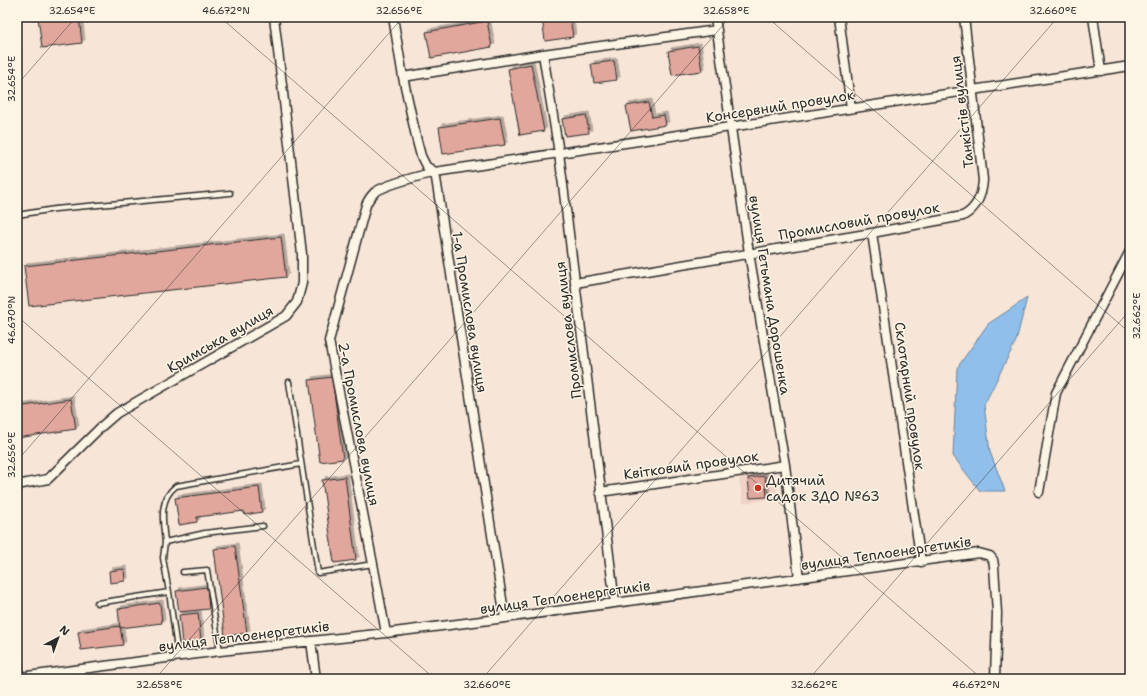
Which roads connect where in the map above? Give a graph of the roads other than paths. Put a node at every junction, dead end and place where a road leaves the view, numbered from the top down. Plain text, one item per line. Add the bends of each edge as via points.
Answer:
1 (274, 17) edge
2 (392, 17) edge
3 (715, 17) edge
4 (839, 17) edge
5 (964, 17) edge
6 (1093, 17) edge
7 (717, 30) junction
8 (543, 54) junction
9 (1130, 66) edge
10 (1101, 71) junction
11 (403, 77) junction
12 (974, 90) junction
13 (851, 108) junction
14 (730, 126) junction
15 (559, 153) junction
16 (434, 172) junction
17 (230, 193) dead end
18 (977, 204) joint
19 (17, 215) edge
20 (872, 233) junction
21 (1130, 251) edge
22 (749, 254) junction
23 (575, 283) junction
24 (289, 382) dead end
25 (301, 464) junction
26 (785, 464) junction
27 (17, 485) edge
28 (600, 492) junction
29 (1039, 492) dead end
30 (263, 526) dead end
31 (165, 542) junction
32 (921, 562) junction
33 (373, 564) junction
34 (183, 572) dead end
35 (799, 578) junction
36 (169, 592) junction
37 (97, 603) dead end
38 (615, 603) junction
39 (505, 618) junction
40 (386, 633) junction
41 (311, 641) junction
42 (220, 651) junction
43 (178, 657) junction
44 (17, 658) edge
45 (20, 678) edge
46 (316, 679) edge
47 (995, 679) edge

1 - 27 street, Кримська вулиця via 302,254 302,283 297,302 286,316 117,413 48,479
2 - 11 street
3 - 7 street, вулиця Гетьмана Дорошенка
4 - 13 street
5 - 12 street, Танкістів вулиця
6 - 10 street
7 - 8 street
7 - 14 street, вулиця Гетьмана Дорошенка
8 - 11 street
8 - 15 street, Промислова вулиця
9 - 10 street, Консервний провулок
10 - 12 street, Консервний провулок
11 - 16 street via 421,156 426,166
12 - 13 street, Консервний провулок
12 - 18 street, Танкістів вулиця via 983,180
13 - 14 street, Консервний провулок
14 - 15 street, Консервний провулок
14 - 22 street, вулиця Гетьмана Дорошенка
15 - 16 street, Консервний провулок
15 - 23 street, Промислова вулиця
16 - 33 street, 2-а Промислова вулиця via 383,188 374,193 369,200 329,341
16 - 39 street, 1-а Промислова вулиця
17 - 19 lane via 55,209
18 - 20 street, Промисловий провулок via 963,216
20 - 22 street, Промисловий провулок
20 - 32 street, Склотарний провулок
21 - 29 street via 1056,393
22 - 23 street, Промисловий провулок
22 - 26 street, вулиця Гетьмана Дорошенка
23 - 28 street, Промислова вулиця
24 - 25 lane
25 - 31 lane via 176,486 163,507
25 - 33 lane via 318,573
26 - 28 street, Квітковий провулок
26 - 35 street, вулиця Гетьмана Дорошенка
28 - 38 street, Промислова вулиця
30 - 31 lane
31 - 36 lane via 163,558
32 - 35 street, вулиця Теплоенергетиків
32 - 47 street, вулиця Теплоенергетиків via 979,553 990,556 993,560 996,613
33 - 40 street, 2-а Промислова вулиця
34 - 42 lane via 207,570
35 - 38 street, вулиця Теплоенергетиків
36 - 37 lane
36 - 43 lane
38 - 39 street, вулиця Теплоенергетиків
39 - 40 street, вулиця Теплоенергетиків
40 - 41 street, вулиця Теплоенергетиків
41 - 42 street, вулиця Теплоенергетиків
41 - 46 street
42 - 43 street, вулиця Теплоенергетиків
43 - 45 street, вулиця Теплоенергетиків
44 - 45 street

